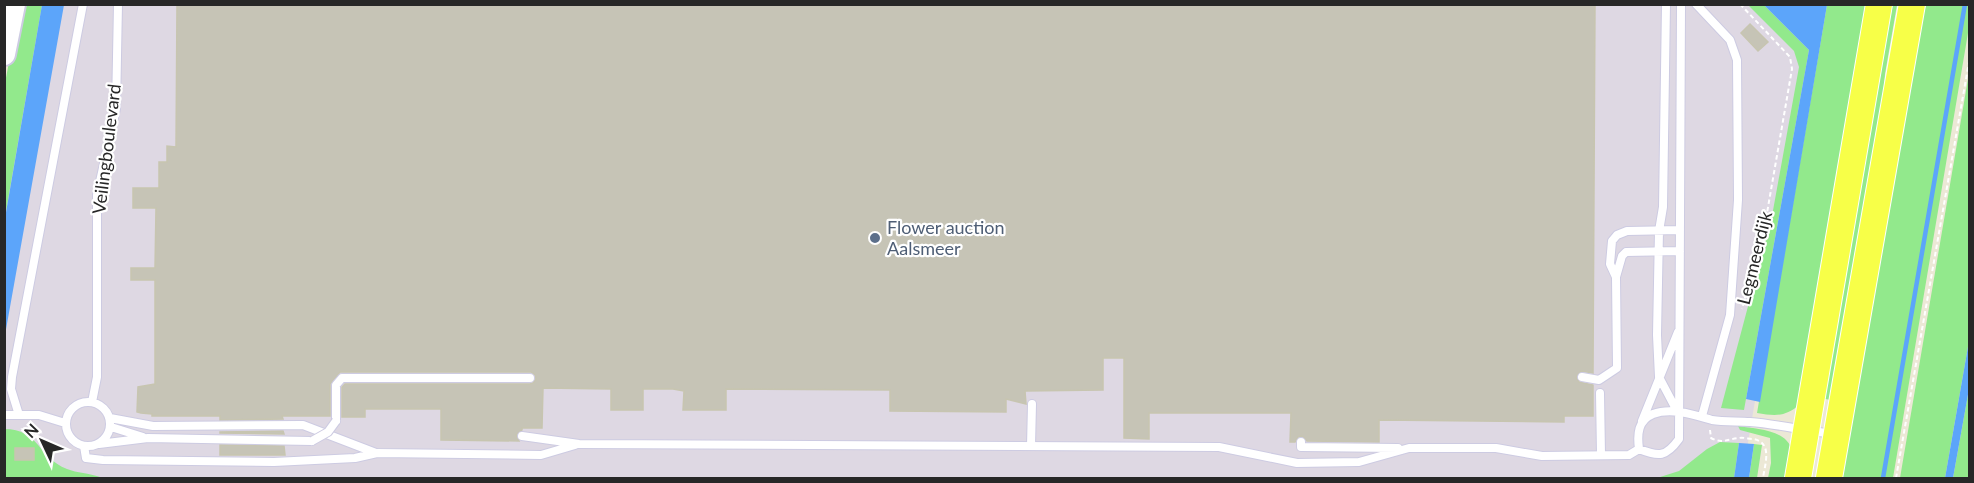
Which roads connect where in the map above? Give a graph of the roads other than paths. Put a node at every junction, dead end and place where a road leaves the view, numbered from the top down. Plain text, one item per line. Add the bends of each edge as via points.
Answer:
1 (14, 4) edge
2 (83, 4) edge
3 (118, 4) edge
4 (1666, 4) edge
5 (1681, 4) edge
6 (1696, 4) edge
7 (1879, 4) edge
8 (1912, 4) edge
9 (4, 54) edge
10 (1680, 230) junction
11 (1659, 231) junction
12 (1659, 251) junction
13 (1680, 251) junction
14 (1616, 277) junction
15 (1681, 325) junction
16 (1582, 377) dead end
17 (1659, 377) junction
18 (530, 378) dead end
19 (1600, 393) dead end
20 (92, 402) junction
21 (1032, 404) dead end
22 (1678, 413) junction
23 (4, 415) edge
24 (19, 415) junction
25 (1702, 416) junction
26 (110, 418) junction
27 (1642, 421) junction
28 (65, 423) junction
29 (111, 427) junction
30 (1805, 431) junction
31 (1836, 434) junction
32 (522, 436) dead end
33 (148, 438) junction
34 (1301, 442) dead end
35 (99, 444) junction
36 (579, 444) junction
37 (84, 446) junction
38 (1031, 446) junction
39 (1409, 448) junction
40 (1639, 449) junction
41 (377, 453) junction
42 (1601, 455) junction
43 (1798, 478) edge
44 (1829, 478) edge

1 - 9 street
2 - 24 lane via 12,377 11,389
3 - 20 lane, Veilingboulevard via 116,109 98,195 97,377
4 - 11 lane via 1663,207
5 - 10 lane
6 - 25 lane via 1730,40 1737,60 1738,200 1730,315
7 - 30 main road
8 - 31 main road
10 - 11 lane
10 - 13 lane
11 - 12 lane
11 - 14 lane via 1627,231 1617,235 1612,241 1610,264
12 - 13 lane
12 - 14 lane via 1626,252
12 - 17 lane
13 - 15 lane
14 - 16 lane via 1617,368 1599,380
15 - 17 lane
15 - 22 lane
17 - 22 lane
17 - 27 lane
18 - 33 lane, bridge via 342,378 336,385 336,422 312,441
19 - 42 lane
20 - 26 lane via 105,409
20 - 28 lane via 81,402 70,411
21 - 38 lane
22 - 25 lane
22 - 27 lane via 1653,414
22 - 40 lane via 1679,439 1672,448 1664,454
23 - 24 lane
24 - 28 lane via 39,415
25 - 30 lane
26 - 29 lane
26 - 41 lane via 153,426 303,425
27 - 40 lane via 1637,435
28 - 37 lane via 69,436
29 - 33 lane
29 - 35 lane
30 - 31 lane
30 - 43 main road
31 - 44 main road
32 - 36 lane
33 - 35 lane
34 - 39 lane via 1301,447
35 - 37 lane
36 - 38 lane
36 - 41 lane via 541,455
37 - 41 lane via 86,458 103,460 274,462 355,458
38 - 39 lane via 1219,447 1297,463 1359,462
39 - 42 lane via 1496,448 1542,456
40 - 42 lane via 1629,454

